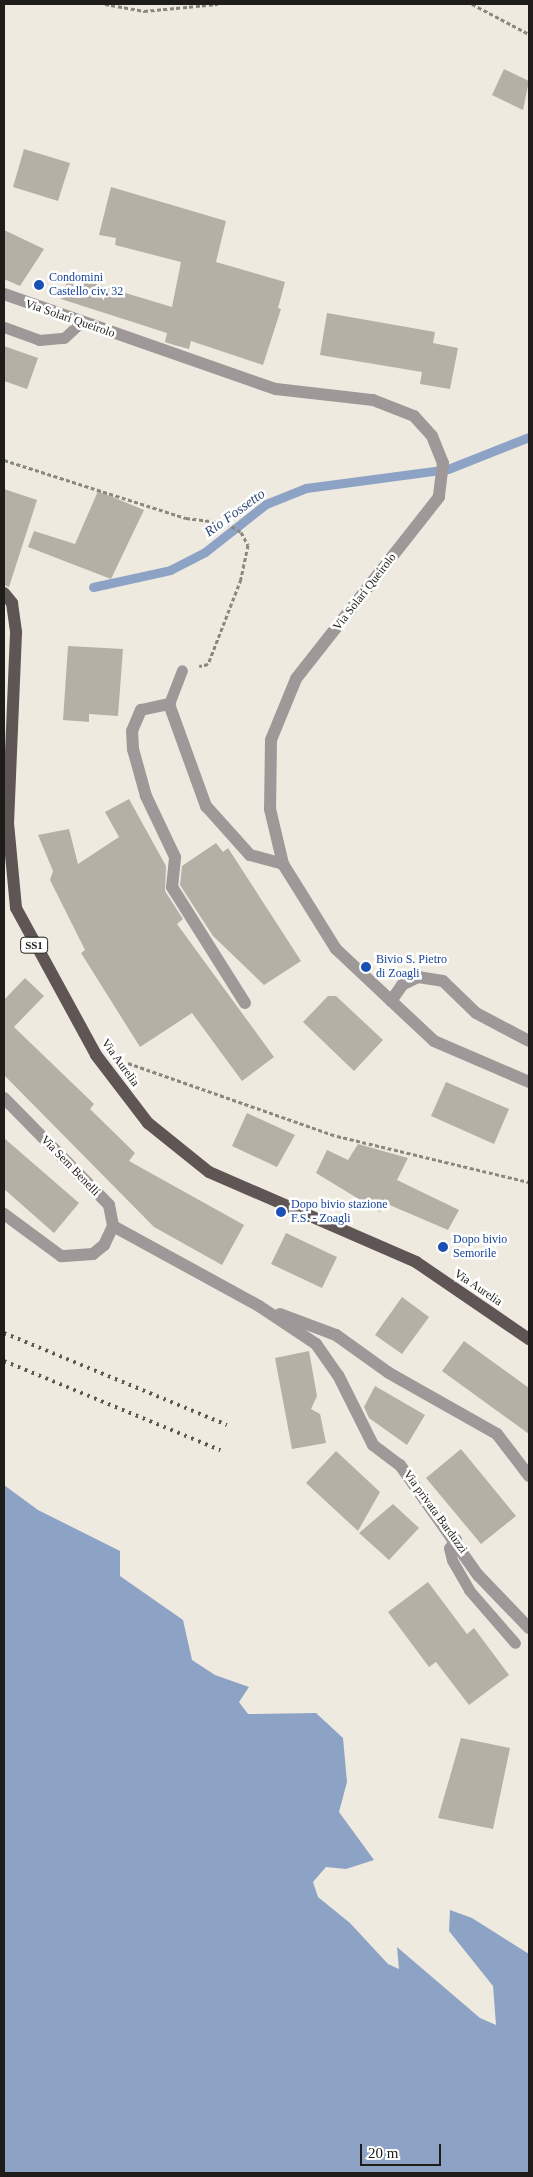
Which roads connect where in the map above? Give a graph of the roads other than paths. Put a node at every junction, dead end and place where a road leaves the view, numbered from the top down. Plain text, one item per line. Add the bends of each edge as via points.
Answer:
1 (4, 294) edge
2 (80, 323) junction
3 (4, 327) edge
4 (4, 593) edge
5 (182, 670) road end
6 (169, 704) junction
7 (6, 823) edge
8 (283, 864) junction
9 (391, 1001) junction
10 (245, 1002) dead end
11 (529, 1041) edge
12 (529, 1082) edge
13 (4, 1098) edge
14 (4, 1214) edge
15 (113, 1226) junction
16 (266, 1310) junction
17 (529, 1339) edge
18 (529, 1476) edge
19 (456, 1539) junction
20 (529, 1628) edge
21 (515, 1643) dead end

1 - 2 street, Via Solari Queirolo
2 - 3 lane via 64,338 40,340
2 - 8 street, Via Solari Queirolo via 276,389 372,400 414,416 432,436 443,464 438,497 296,679 271,740 270,809
4 - 7 main road, Via Aurelia / SS1 via 12,603 16,633
5 - 6 lane
6 - 8 street via 206,806 250,855
6 - 10 street via 141,710 136,719 132,731 136,768 175,857 172,888
7 - 17 main road, Via Aurelia / SS1 via 16,908 96,1055 148,1123 210,1172 416,1262
8 - 9 street, Via Solari Queirolo via 336,949
9 - 11 street via 402,985 418,977 443,981 476,1013
9 - 12 street, Via Solari Queirolo via 434,1041
13 - 15 street, Via Sem Benelli via 109,1205
14 - 15 street via 61,1256 93,1254 104,1245
15 - 16 street, Via privata Barduzzi
16 - 18 street, Via privata Barduzzi via 307,1321 336,1335 389,1373 497,1434
16 - 19 street, Via privata Barduzzi via 316,1344 338,1376 373,1445 400,1465
19 - 20 street, Via privata Barduzzi via 478,1575
19 - 21 lane via 448,1548 460,1575

